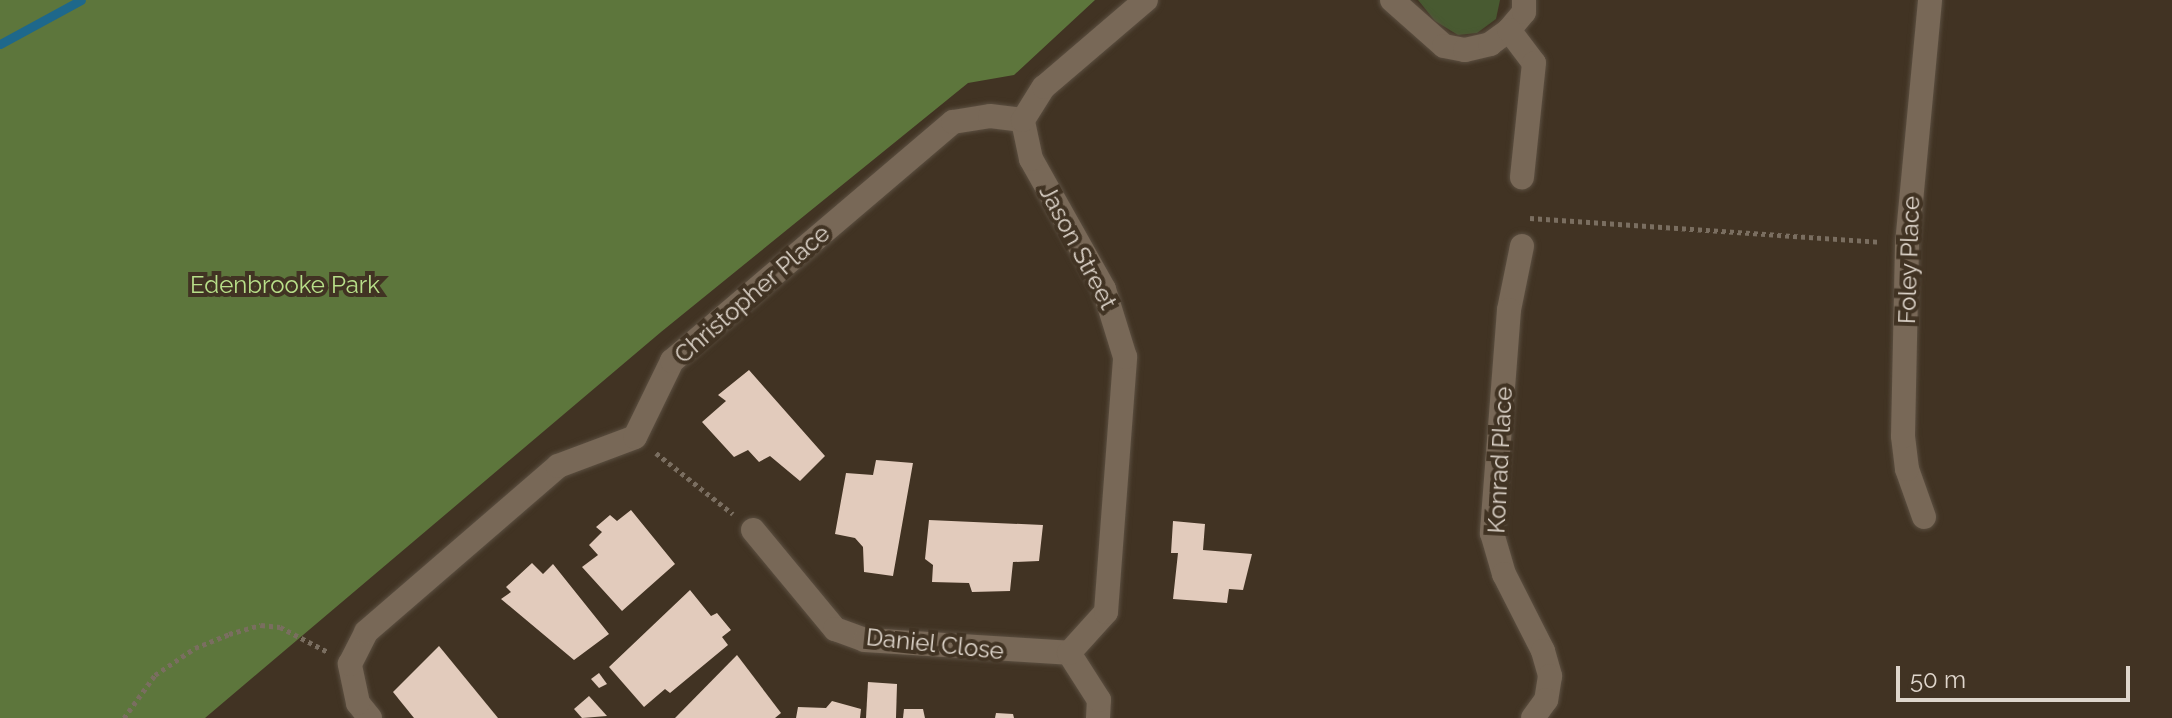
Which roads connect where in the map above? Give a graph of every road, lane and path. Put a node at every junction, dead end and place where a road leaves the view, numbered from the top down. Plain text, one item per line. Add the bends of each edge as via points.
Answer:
1 (1146, 0) edge
2 (1392, 0) edge
3 (1524, 0) edge
4 (1930, 0) edge
5 (1509, 30) junction
6 (1023, 120) junction
7 (1522, 177) joint
8 (1530, 218) junction
9 (1907, 244) junction
10 (1522, 246) joint
11 (635, 437) junction
12 (1924, 517) dead end
13 (753, 530) joint
14 (1069, 653) junction
15 (350, 664) junction
16 (124, 718) edge
17 (370, 718) edge
18 (1098, 718) edge
19 (1533, 718) edge

1 - 6 street via 1044,87
2 - 5 street via 1444,46 1465,50 1490,44
3 - 5 street via 1524,12
4 - 9 street, Foley Place
5 - 7 street via 1534,63
6 - 11 street, Christopher Place via 990,116 953,122 672,361
6 - 14 street, Jason Street via 1031,159 1104,289 1125,357 1106,612
7 - 8 path via 1528,184
8 - 9 path
8 - 10 path
9 - 12 street, Foley Place via 1903,436 1907,469
10 - 19 street, Konrad Place via 1508,329 1492,533 1504,574 1550,676 1546,700
11 - 13 path
11 - 15 street via 558,466 366,632
13 - 14 street, Daniel Close via 835,629 865,640
14 - 18 street via 1099,700
15 - 16 path via 302,634 261,625 195,648 155,675
15 - 17 street via 358,703

